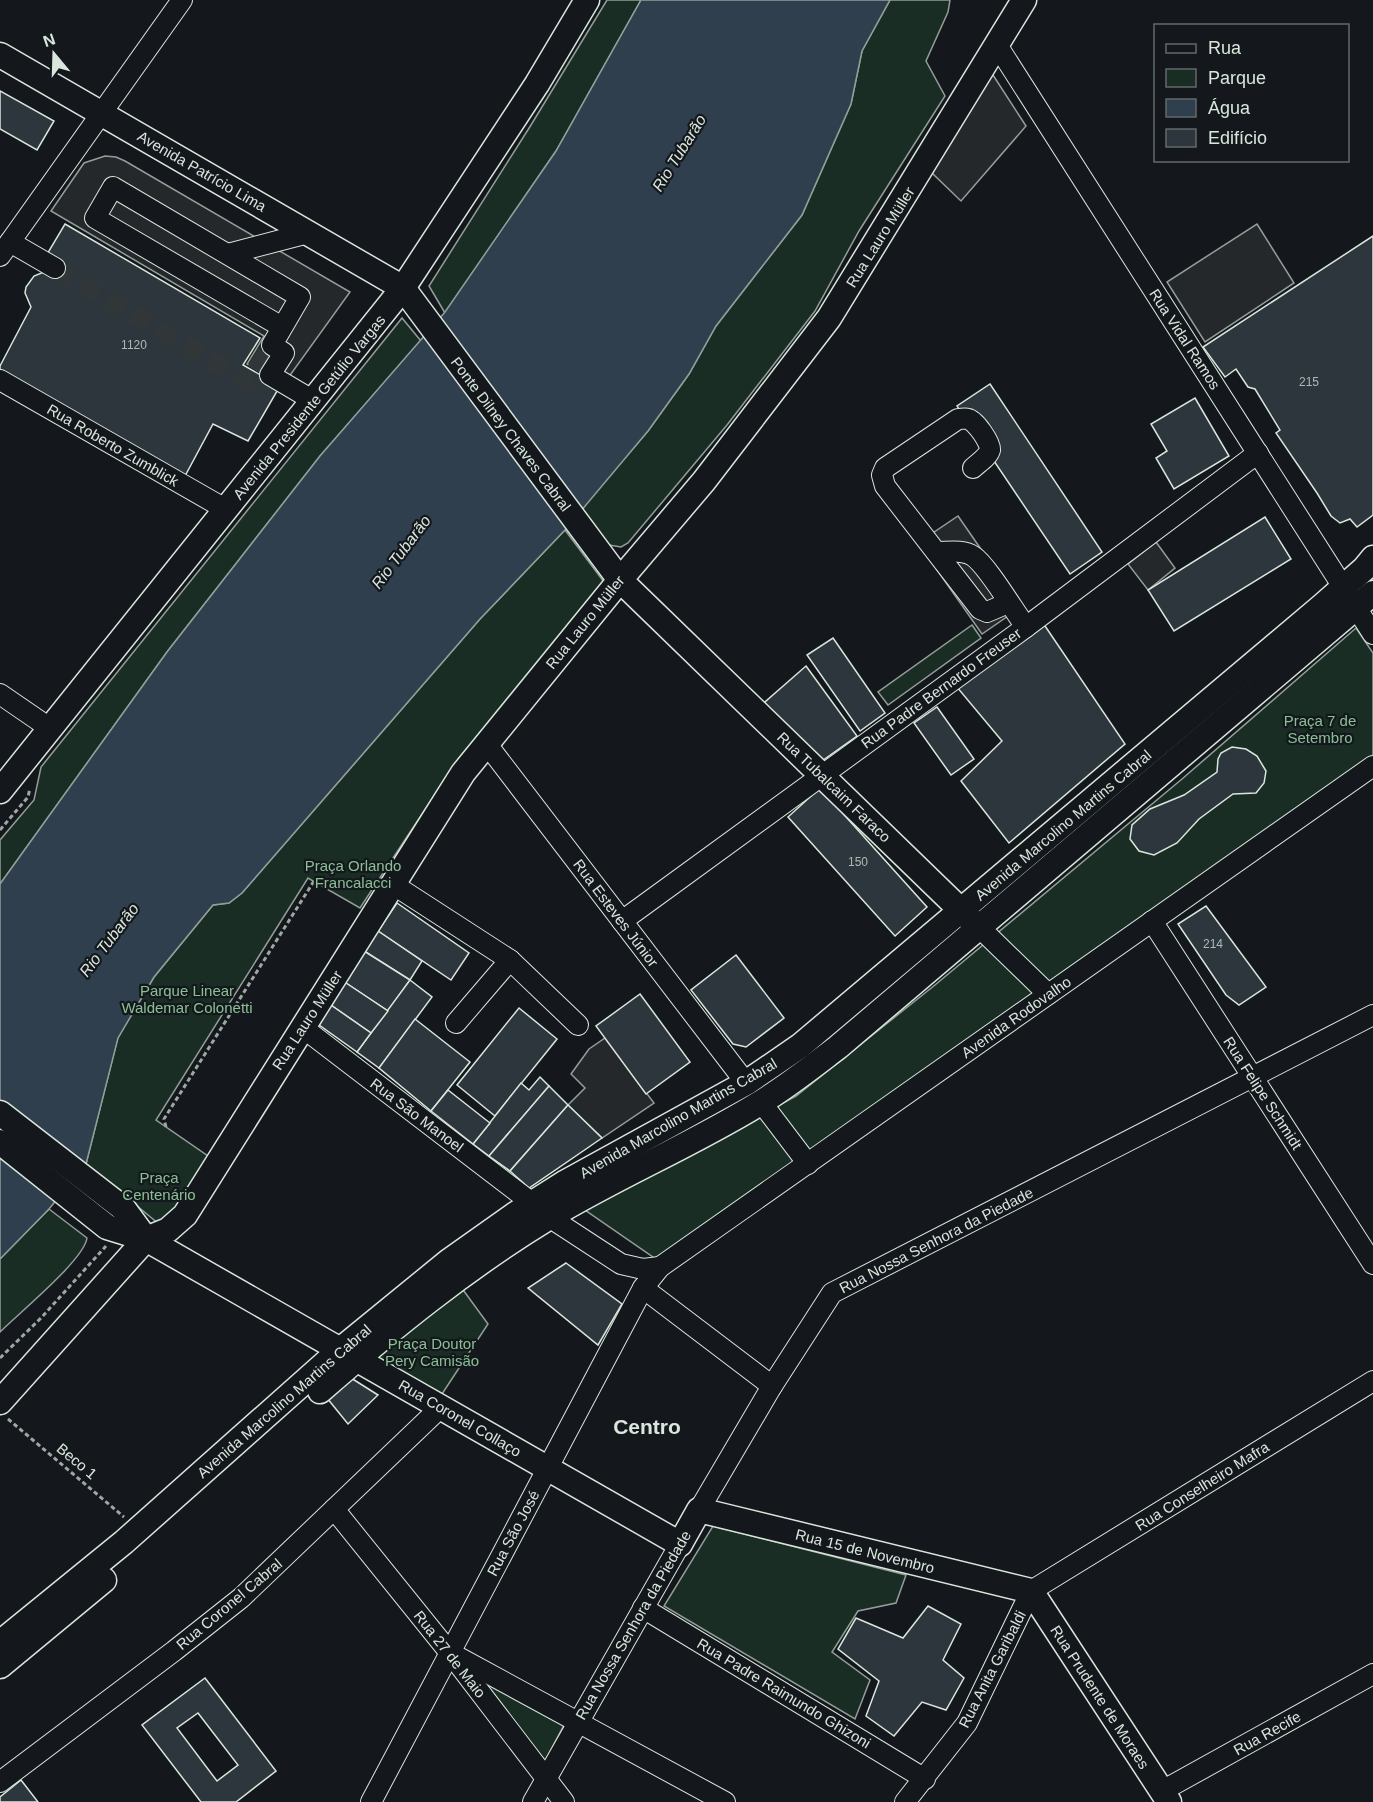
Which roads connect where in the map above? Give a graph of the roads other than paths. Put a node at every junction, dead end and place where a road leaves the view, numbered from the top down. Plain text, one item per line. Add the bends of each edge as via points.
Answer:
1 (182, 0) edge
2 (587, 0) edge
3 (1024, 0) edge
4 (997, 45) junction
5 (0, 55) edge
6 (102, 114) junction
7 (308, 232) junction
8 (5, 249) edge
9 (228, 254) junction
10 (55, 268) tunnel mouth
11 (408, 295) junction
12 (282, 327) junction
13 (0, 380) edge
14 (314, 400) junction
15 (1258, 453) junction
16 (973, 468) dead end
17 (226, 510) junction
18 (936, 552) junction
19 (1373, 558) edge
20 (620, 580) junction
21 (1344, 587) junction
22 (1365, 601) edge
23 (1008, 603) junction
24 (1026, 627) junction
25 (1373, 634) edge
26 (0, 694) edge
27 (51, 729) junction
28 (486, 743) junction
29 (1373, 766) edge
30 (821, 775) junction
31 (0, 791) edge
32 (394, 885) junction
33 (962, 911) junction
34 (622, 921) junction
35 (1152, 921) junction
36 (979, 927) junction
37 (510, 960) junction
38 (1048, 994) junction
39 (1373, 1016) edge
40 (456, 1023) dead end
41 (578, 1025) dead end
42 (302, 1027) junction
43 (1252, 1077) junction
44 (746, 1083) junction
45 (761, 1102) junction
46 (0, 1113) edge
47 (0, 1142) edge
48 (808, 1164) junction
49 (541, 1210) junction
50 (146, 1239) junction
51 (1373, 1264) edge
52 (660, 1267) junction
53 (643, 1288) junction
54 (348, 1355) junction
55 (1373, 1381) edge
56 (772, 1386) junction
57 (0, 1402) edge
58 (441, 1407) junction
59 (548, 1468) junction
60 (334, 1509) junction
61 (699, 1510) junction
62 (680, 1544) junction
63 (1031, 1591) junction
64 (643, 1608) junction
65 (0, 1643) edge
66 (450, 1653) junction
67 (0, 1666) edge
68 (1373, 1674) edge
69 (578, 1722) junction
70 (547, 1778) junction
71 (925, 1779) junction
72 (0, 1782) edge
73 (1165, 1797) edge
74 (371, 1802) edge
75 (533, 1802) edge
76 (564, 1802) edge
77 (724, 1802) edge
78 (905, 1802) edge

1 - 6 street
2 - 11 main road, Avenida Presidente Getúlio Vargas
3 - 4 main road, Rua Lauro Müller
4 - 15 street, Rua Vidal Ramos
4 - 20 main road, Rua Lauro Müller via 829,318 704,481
5 - 6 main road, Avenida Patrício Lima
6 - 7 main road, Avenida Patrício Lima
6 - 8 street
7 - 9 street
7 - 11 main road, Avenida Patrício Lima
8 - 10 street
9 - 12 street via 300,297
9 - 12 street via 113,187 95,218
11 - 14 main road, Avenida Presidente Getúlio Vargas
11 - 20 main road, Ponte Dilney Chaves Cabral
12 - 14 street via 272,345 284,353 270,375
13 - 17 street, Rua Roberto Zumblick
14 - 17 main road, Avenida Presidente Getúlio Vargas
15 - 21 street, Rua Vidal Ramos
15 - 24 street, Rua Padre Bernardo Freuser
16 - 18 street via 987,455 989,445 975,422 966,418 958,419 885,468 885,486
17 - 27 main road, Avenida Presidente Getúlio Vargas
18 - 23 street via 972,555
18 - 23 street via 983,612
19 - 21 main road, Avenida Marcolino Martins Cabral
20 - 28 main road, Rua Lauro Müller
20 - 30 main road, Rua Tubalcaim Faraco
21 - 22 street, Rua Vidal Ramos
21 - 33 main road, Avenida Marcolino Martins Cabral
22 - 25 street, Rua Vidal Ramos
22 - 36 main road, Avenida Marcolino Martins Cabral
23 - 24 street
24 - 30 street, Rua Padre Bernardo Freuser
26 - 27 street
27 - 31 main road, Avenida Presidente Getúlio Vargas
28 - 32 main road, Rua Lauro Müller
28 - 34 street, Rua Esteves Júnior
29 - 35 street, Avenida Rodovalho
30 - 33 main road, Rua Tubalcaim Faraco
30 - 34 street, Rua Padre Bernardo Freuser
32 - 37 street
32 - 42 main road, Rua Lauro Müller
33 - 36 main road, Rua Tubalcaim Faraco
33 - 44 main road, Avenida Marcolino Martins Cabral via 800,1046
34 - 44 street, Rua Esteves Júnior
35 - 38 street, Avenida Rodovalho
35 - 43 street, Rua Felipe Schmidt
36 - 38 street, Rua Tubalcaim Faraco
36 - 45 main road, Avenida Marcolino Martins Cabral via 838,1047
37 - 40 street
37 - 41 street
38 - 48 street, Avenida Rodovalho
39 - 43 street, Rua Nossa Senhora da Piedade
42 - 49 street, Rua São Manoel
42 - 50 main road, Rua Lauro Müller via 185,1215 168,1230
43 - 51 street, Rua Felipe Schmidt
43 - 56 street, Rua Nossa Senhora da Piedade via 839,1289 827,1300
44 - 49 main road, Avenida Marcolino Martins Cabral via 596,1165
45 - 48 street
45 - 49 main road, Avenida Marcolino Martins Cabral
46 - 50 main road via 124,1209
47 - 50 main road via 108,1236
48 - 52 street, Avenida Rodovalho
49 - 52 street, Rua São Manoel via 621,1264 643,1269
49 - 54 main road, Avenida Marcolino Martins Cabral via 462,1276
50 - 54 main road, Rua Coronel Collaço
50 - 57 main road
52 - 53 street, Rua São José
53 - 56 street
53 - 59 street, Rua São José
54 - 58 main road, Rua Coronel Collaço
54 - 65 main road, Avenida Marcolino Martins Cabral
54 - 67 main road, Avenida Marcolino Martins Cabral via 68,1612
55 - 63 street, Rua Conselheiro Mafra
56 - 61 street, Rua Nossa Senhora da Piedade
58 - 59 main road, Rua Coronel Collaço
58 - 60 street, Rua Coronel Cabral
59 - 62 main road, Rua Coronel Collaço
59 - 66 street, Rua São José
60 - 66 street, Rua 27 de Maio
60 - 72 street, Rua Coronel Cabral via 220,1616
61 - 62 main road, Rua Nossa Senhora da Piedade
61 - 63 main road, Rua 15 de Novembro
62 - 64 street, Rua Nossa Senhora da Piedade
63 - 71 street, Rua Anita Garibaldi via 967,1723
63 - 73 main road, Rua Prudente de Moraes
64 - 69 street, Rua Nossa Senhora da Piedade
64 - 71 street, Rua Padre Raimundo Ghizoni
66 - 69 street
66 - 70 street, Rua 27 de Maio
66 - 74 street, Rua São José
68 - 73 street, Rua Recife
69 - 70 street, Rua Nossa Senhora da Piedade
69 - 77 street
70 - 75 street, Rua Nossa Senhora da Piedade
70 - 76 street, Rua 27 de Maio
71 - 78 street, Rua Anita Garibaldi

